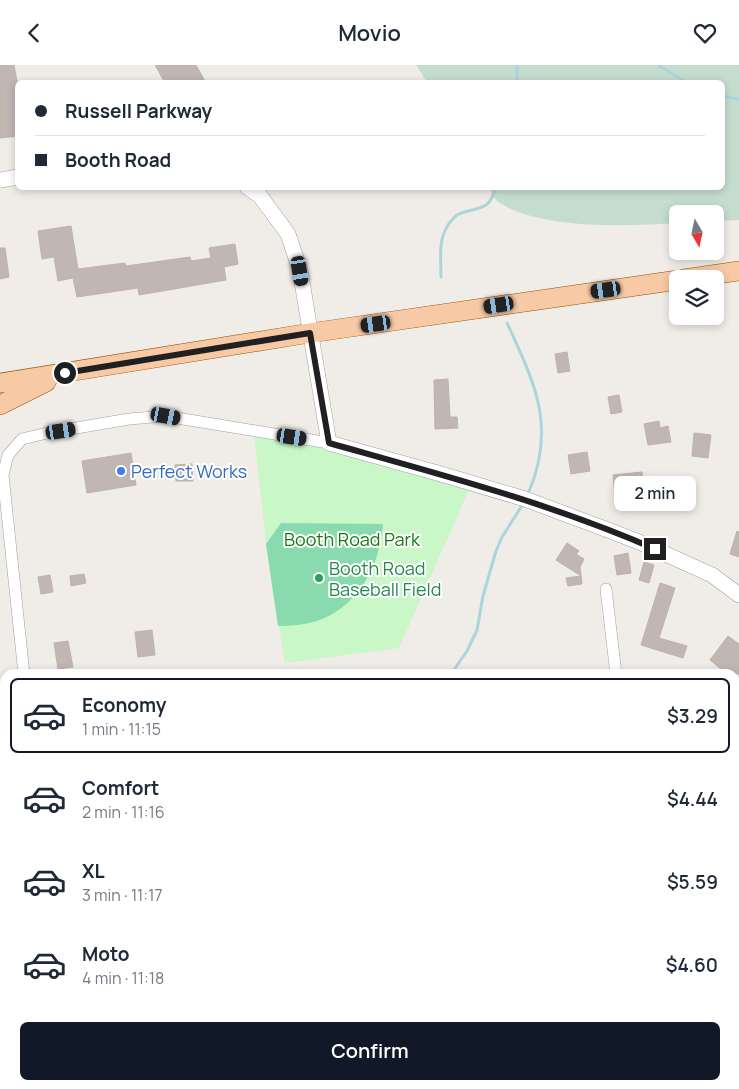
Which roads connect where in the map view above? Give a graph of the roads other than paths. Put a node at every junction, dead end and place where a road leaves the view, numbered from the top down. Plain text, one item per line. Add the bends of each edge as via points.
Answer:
1 (15, 178) edge
2 (0, 180) edge
3 (251, 190) edge
4 (739, 271) edge
5 (724, 273) edge
6 (669, 281) edge
7 (310, 333) junction
8 (65, 373) junction
9 (0, 375) edge
10 (9, 382) edge
11 (0, 405) edge
12 (329, 443) junction
13 (606, 589) dead end
14 (739, 595) edge
15 (23, 669) edge
16 (615, 669) edge

1 - 2 street
3 - 7 street via 260,196 288,233 300,271
4 - 5 main road
6 - 7 main road
7 - 8 main road
7 - 12 street
8 - 10 main road
8 - 11 main road
9 - 10 main road
12 - 14 street via 441,473 608,529 712,575
12 - 15 street via 166,416 129,419 22,439 8,455 3,475
13 - 16 street

